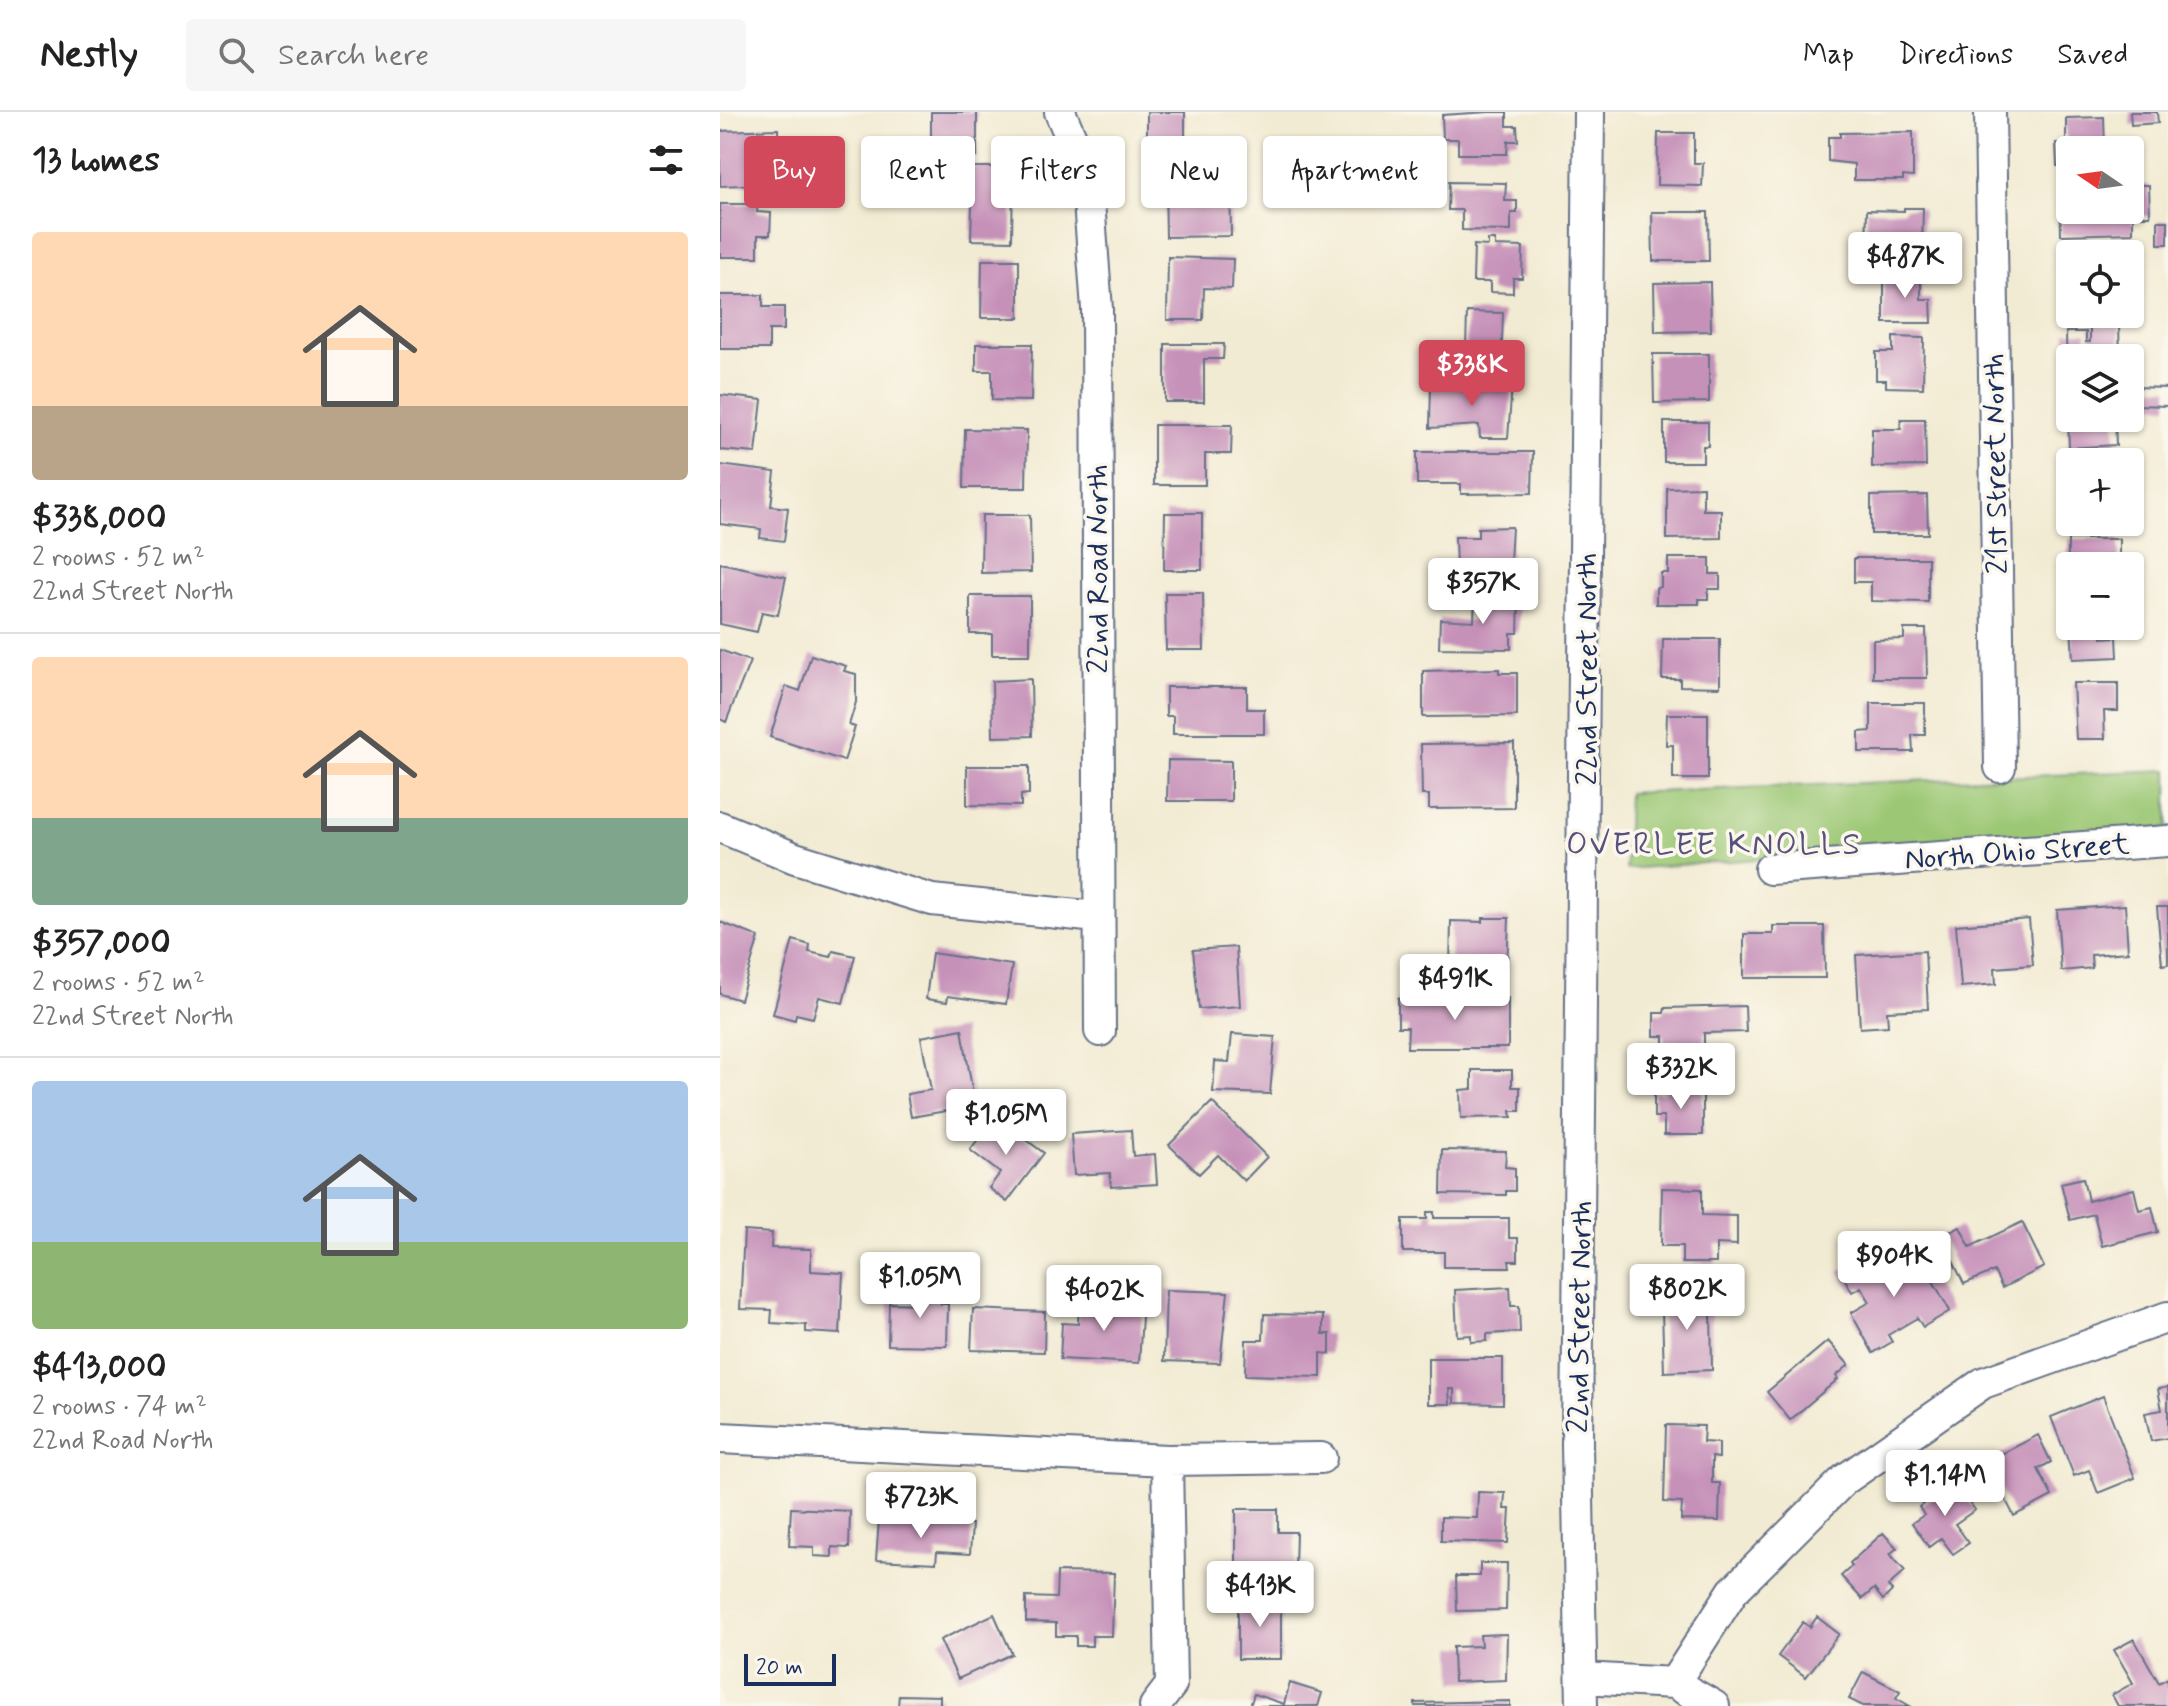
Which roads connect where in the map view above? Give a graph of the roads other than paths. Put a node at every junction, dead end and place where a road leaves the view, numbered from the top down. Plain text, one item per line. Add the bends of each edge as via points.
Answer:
1 (1060, 112) edge
2 (1589, 112) edge
3 (1990, 112) edge
4 (2000, 767) dead end
5 (720, 827) edge
6 (2168, 841) edge
7 (1770, 869) dead end
8 (1097, 917) junction
9 (1100, 1031) dead end
10 (2168, 1317) edge
11 (720, 1438) edge
12 (1321, 1458) dead end
13 (1167, 1460) junction
14 (1674, 1683) junction
15 (1582, 1692) edge
16 (1155, 1706) edge
17 (1714, 1706) edge

1 - 8 street, 22nd Road North via 1087,175 1097,309
2 - 15 street, 22nd Street North via 1577,1445
3 - 4 street, 21st Street North
5 - 8 street via 795,858 932,900
6 - 7 street, North Ohio Street
8 - 9 street, 22nd Road North
10 - 14 street via 1983,1383 1844,1480 1733,1591
11 - 13 street
12 - 13 street
13 - 16 street via 1171,1685
14 - 15 street
14 - 17 street

